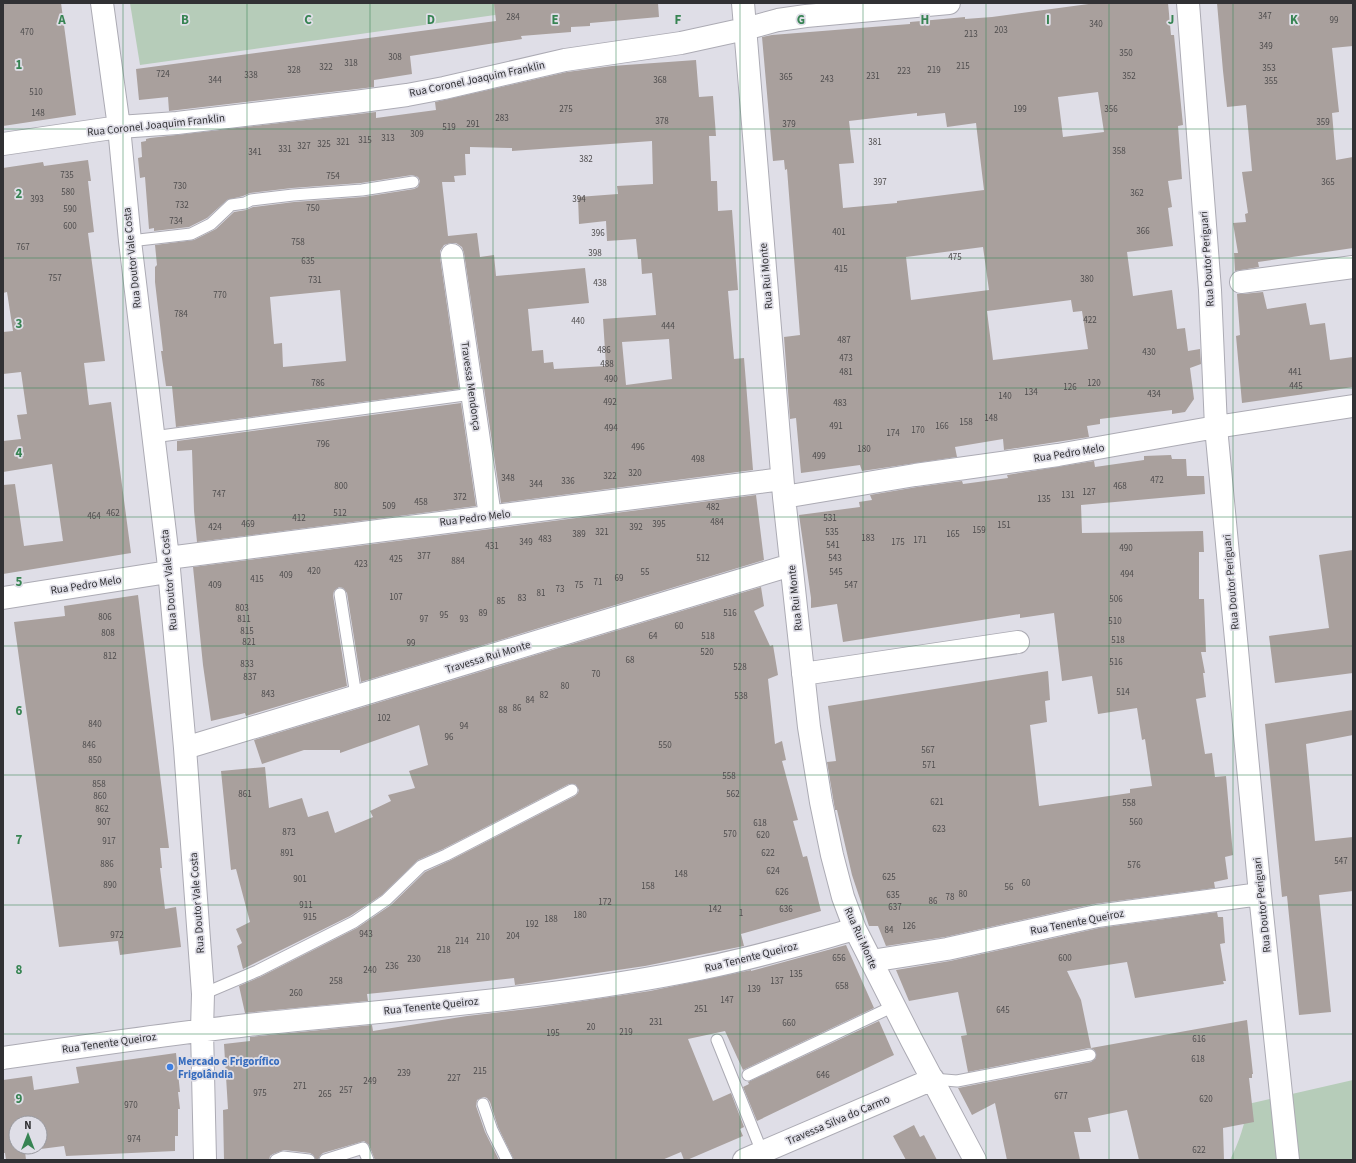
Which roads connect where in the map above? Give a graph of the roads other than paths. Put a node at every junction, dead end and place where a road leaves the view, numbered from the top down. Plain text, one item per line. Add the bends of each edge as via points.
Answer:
1 (102, 3) edge
2 (743, 3) edge
3 (949, 3) edge
4 (1188, 3) edge
5 (745, 29) junction
6 (119, 127) junction
7 (3, 144) edge
8 (413, 182) dead end
9 (130, 240) junction
10 (452, 255) dead end
11 (1353, 267) edge
12 (1241, 282) dead end
13 (472, 394) junction
14 (1353, 406) edge
15 (1216, 427) junction
16 (153, 437) junction
17 (783, 488) junction
18 (490, 516) junction
19 (168, 565) junction
20 (791, 565) junction
21 (340, 594) dead end
22 (3, 598) edge
23 (1018, 642) dead end
24 (803, 674) junction
25 (356, 696) junction
26 (185, 748) junction
27 (572, 790) dead end
28 (1260, 894) junction
29 (855, 929) junction
30 (871, 960) junction
31 (203, 994) junction
32 (894, 1006) junction
33 (202, 1030) junction
34 (717, 1040) dead end
35 (1090, 1055) dead end
36 (3, 1058) edge
37 (748, 1075) dead end
38 (933, 1079) junction
39 (483, 1104) dead end
40 (753, 1156) edge
41 (205, 1160) edge
42 (276, 1160) edge
43 (309, 1160) edge
44 (325, 1160) edge
45 (368, 1160) edge
46 (507, 1160) edge
47 (975, 1160) edge
48 (1288, 1160) edge

1 - 6 street, Rua Doutor Vale Costa
2 - 5 street, Rua Rui Monte
3 - 5 street, Rua Coronel Joaquim Franklin via 806,16
4 - 15 street, Rua Doutor Periguari via 1210,290
5 - 6 street, Rua Coronel Joaquim Franklin via 682,43 565,60 407,95 177,123
5 - 17 street, Rua Rui Monte
6 - 7 street, Rua Coronel Joaquim Franklin
6 - 9 street, Rua Doutor Vale Costa
8 - 9 lane via 362,190 251,200 231,205 211,224 191,234
9 - 16 street, Rua Doutor Vale Costa
10 - 13 street, Travessa Mendonça
11 - 12 street
13 - 16 lane
13 - 18 street, Travessa Mendonça
14 - 15 street, Rua Pedro Melo
15 - 17 street, Rua Pedro Melo via 1058,455 915,475
15 - 28 street, Rua Doutor Periguari
16 - 19 street, Rua Doutor Vale Costa
17 - 18 street, Rua Pedro Melo
17 - 20 street, Rua Rui Monte
18 - 19 street, Rua Pedro Melo
19 - 22 street, Rua Pedro Melo
19 - 26 street, Rua Doutor Vale Costa
20 - 24 street, Rua Rui Monte
20 - 25 street, Travessa Rui Monte
21 - 25 lane
23 - 24 street
24 - 29 street, Rua Rui Monte via 821,802 841,890
25 - 26 street, Travessa Rui Monte
26 - 31 street, Rua Doutor Vale Costa
27 - 31 lane via 421,866 386,900 354,922 258,971
28 - 30 street, Rua Tenente Queiroz via 1097,916 947,949
28 - 48 street, Rua Doutor Periguari
29 - 30 street, Rua Rui Monte
29 - 33 street, Rua Tenente Queiroz via 705,968 633,981 516,998
30 - 32 street, Rua Rui Monte
31 - 33 street, Rua Doutor Vale Costa
32 - 37 lane
32 - 38 street, Rua Rui Monte
33 - 36 street, Rua Tenente Queiroz
33 - 41 street, Rua Doutor Vale Costa
34 - 40 lane
35 - 38 lane via 957,1081
38 - 40 street, Travessa Silva do Carmo
38 - 47 street, Rua Rui Monte
39 - 46 lane
42 - 43 lane via 283,1157
44 - 45 lane via 363,1148

